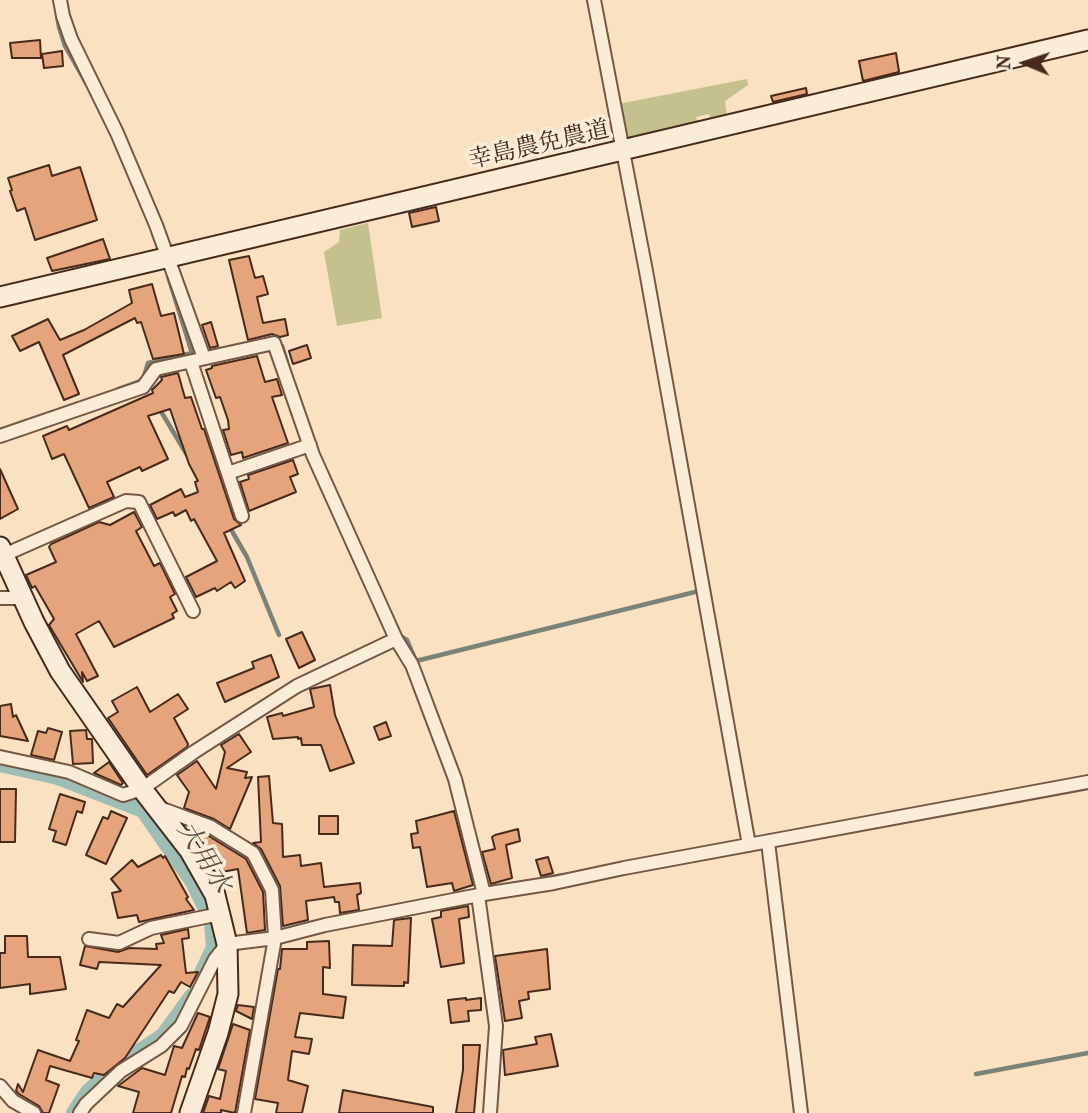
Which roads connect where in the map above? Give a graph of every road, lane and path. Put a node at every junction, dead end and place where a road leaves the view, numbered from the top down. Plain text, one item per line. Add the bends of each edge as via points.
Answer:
1 (60, 0) edge
2 (594, 0) edge
3 (1088, 40) edge
4 (622, 151) junction
5 (168, 259) junction
6 (0, 297) edge
7 (198, 360) junction
8 (0, 436) edge
9 (310, 445) junction
10 (228, 473) junction
11 (242, 516) dead end
12 (2, 551) edge
13 (0, 597) edge
14 (23, 598) junction
15 (193, 611) dead end
16 (396, 639) junction
17 (0, 757) edge
18 (1088, 782) edge
19 (142, 789) junction
20 (156, 807) junction
21 (748, 841) junction
22 (768, 842) junction
23 (482, 892) junction
24 (212, 916) junction
25 (275, 938) junction
26 (89, 939) dead end
27 (227, 944) junction
28 (0, 1086) edge
29 (34, 1113) edge
30 (80, 1113) edge
31 (190, 1113) edge
32 (244, 1113) edge
33 (490, 1113) edge
34 (801, 1113) edge

1 - 5 street via 71,38 117,132
2 - 4 street
3 - 4 street, 幸島農免農道
4 - 5 street, 幸島農免農道
4 - 21 street
5 - 6 street, 幸島農免農道
5 - 7 street
7 - 8 street via 156,369 143,387
7 - 9 street via 274,343
7 - 10 street
9 - 10 street
9 - 16 street
10 - 11 street
12 - 14 street
12 - 15 street via 126,501 139,502
13 - 14 street
14 - 19 street via 60,671
16 - 19 street via 297,686
16 - 23 street via 412,665 455,779
17 - 19 street via 69,772 123,795
18 - 22 street
19 - 20 street
20 - 24 street via 190,851 215,895
20 - 25 street via 211,827 253,853 272,890
21 - 22 street
21 - 23 street via 554,883
22 - 34 street
23 - 25 street
23 - 33 street via 496,1026
24 - 26 street via 151,928 119,943
24 - 27 street
25 - 27 street
25 - 32 street
27 - 30 street via 181,1026 161,1046 121,1071
27 - 31 street via 228,994
28 - 29 street via 13,1101

